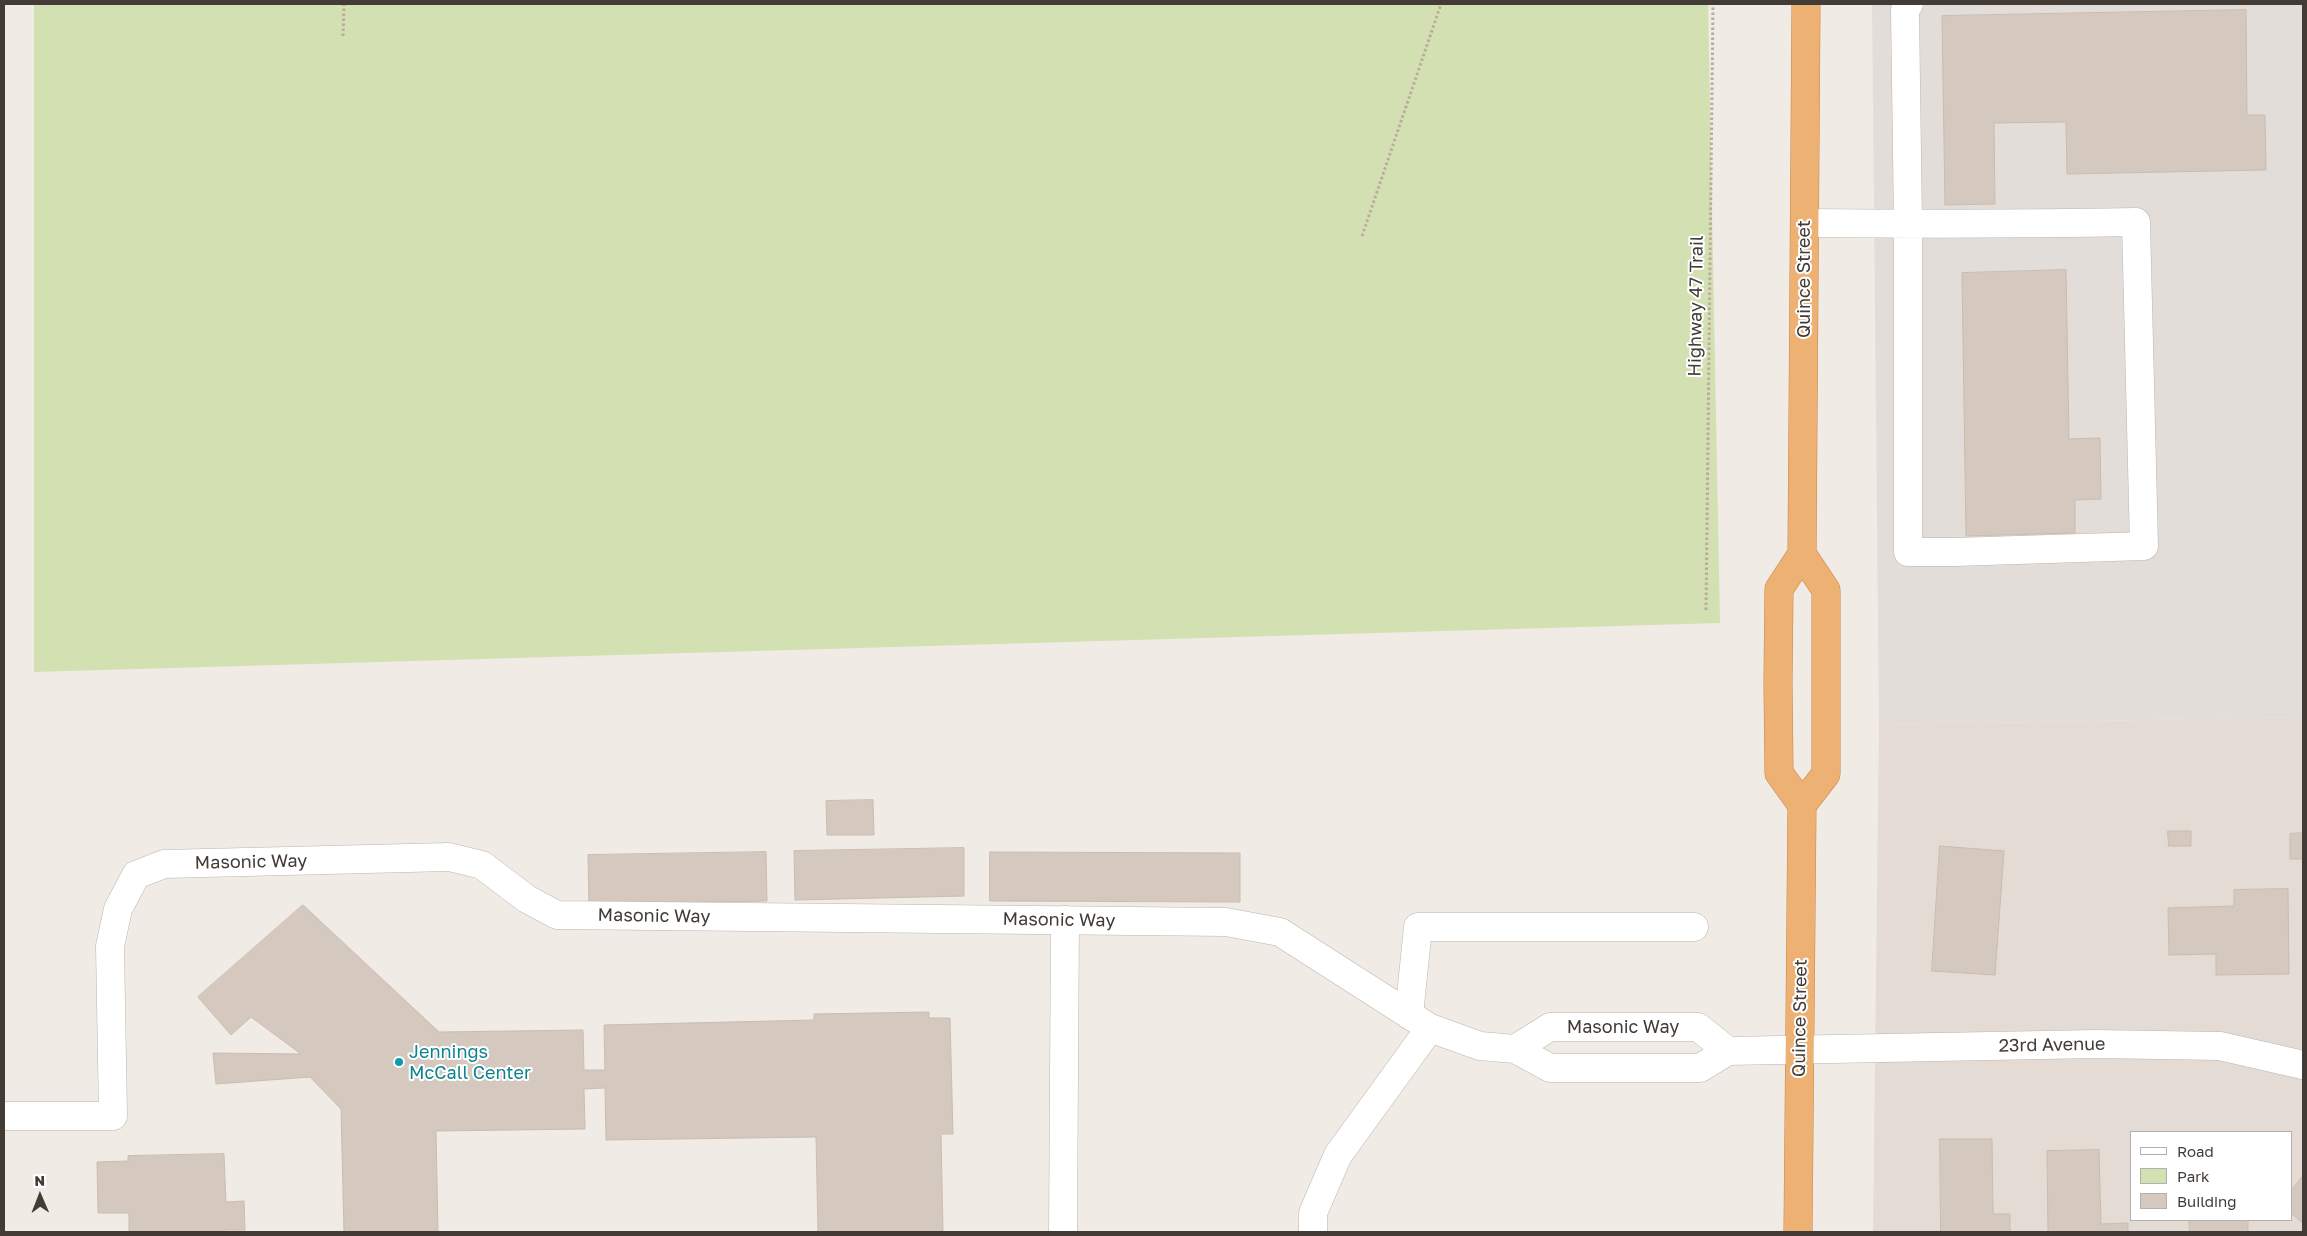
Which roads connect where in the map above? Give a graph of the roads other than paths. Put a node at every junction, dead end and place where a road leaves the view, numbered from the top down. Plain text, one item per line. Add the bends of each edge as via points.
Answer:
1 (1806, 4) edge
2 (1909, 4) edge
3 (1805, 223) junction
4 (1908, 225) junction
5 (1802, 554) junction
6 (1802, 805) junction
7 (1065, 920) junction
8 (1694, 927) dead end
9 (1420, 1021) junction
10 (1515, 1049) junction
11 (1728, 1051) junction
12 (1799, 1051) junction
13 (2303, 1065) edge
14 (4, 1116) edge
15 (1063, 1232) edge
16 (1313, 1232) edge
17 (1798, 1232) edge

1 - 3 highway, Quince Street
2 - 4 street via 1905,10
3 - 4 street
3 - 5 highway, Quince Street
4 - 4 street via 2136,222 2144,546 1908,552
5 - 6 highway via 1779,589 1778,682 1779,773
5 - 6 highway via 1826,590 1826,774
6 - 12 highway, Quince Street
7 - 9 street, Masonic Way via 1226,922 1280,932
7 - 14 street, Masonic Way via 558,915 526,899 482,865 449,857 164,864 136,875 118,909 112,936 113,1116
7 - 15 street
8 - 9 street via 1418,928
9 - 10 street, Masonic Way via 1480,1046
9 - 16 street via 1338,1154 1313,1213
10 - 11 street, Masonic Way via 1550,1068 1700,1068
10 - 11 street, Masonic Way via 1550,1027 1698,1028
11 - 12 street
12 - 13 street, 23rd Avenue via 2095,1044 2220,1046
12 - 17 highway, Quince Street

